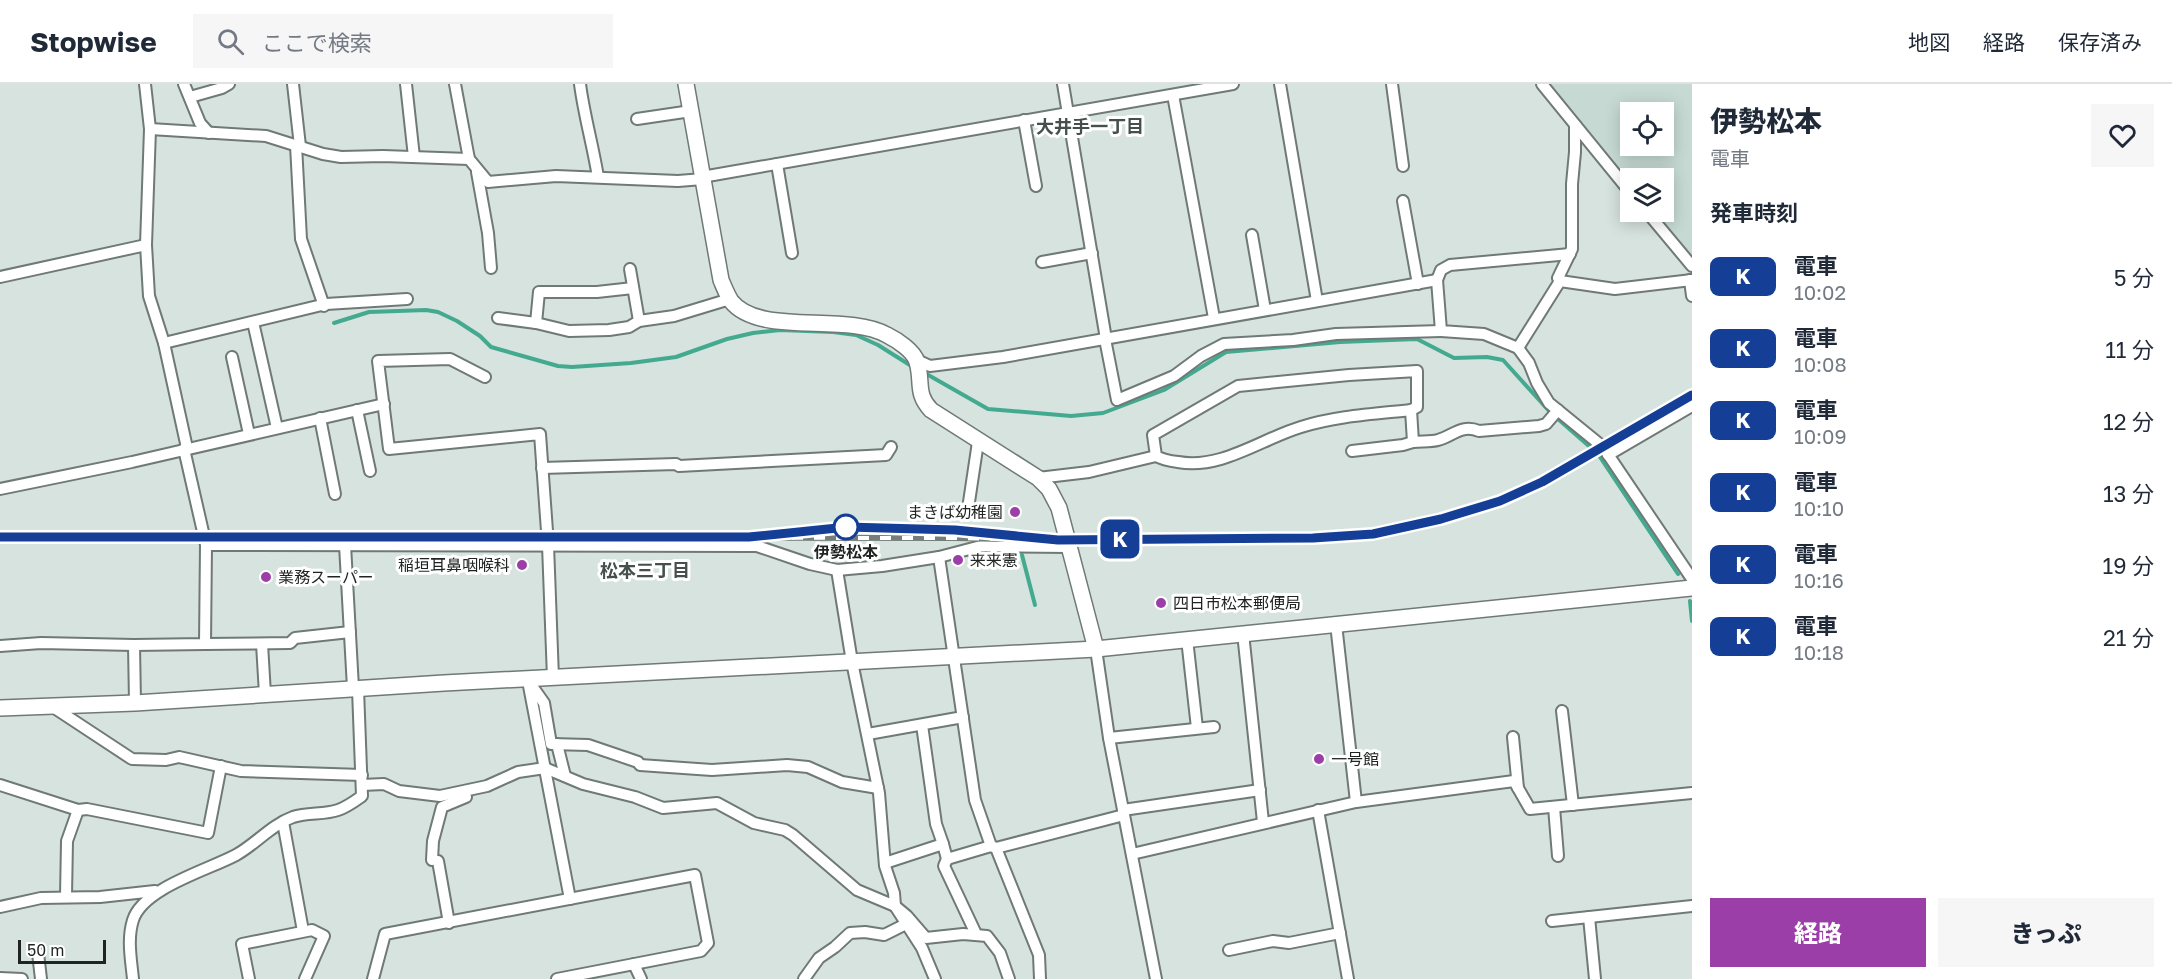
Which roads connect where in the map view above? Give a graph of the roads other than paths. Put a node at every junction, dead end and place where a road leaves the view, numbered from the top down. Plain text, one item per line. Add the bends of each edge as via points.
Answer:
1 (145, 84) edge
2 (184, 84) edge
3 (229, 84) edge
4 (293, 84) edge
5 (406, 84) edge
6 (450, 84) edge
7 (456, 84) edge
8 (580, 84) edge
9 (686, 84) edge
10 (1063, 84) edge
11 (1233, 84) edge
12 (1280, 84) edge
13 (1392, 84) edge
14 (1542, 84) edge
15 (1173, 95) junction
16 (190, 97) junction
17 (691, 111) junction
18 (1068, 113) junction
19 (637, 119) dead end
20 (1024, 120) junction
21 (1575, 125) junction
22 (150, 129) junction
23 (209, 133) junction
24 (298, 146) junction
25 (414, 157) junction
26 (469, 159) junction
27 (777, 164) junction
28 (1403, 166) dead end
29 (477, 169) junction
30 (598, 177) junction
31 (703, 178) junction
32 (1620, 180) edge
33 (1036, 186) dead end
34 (1403, 201) dead end
35 (1655, 222) edge
36 (1252, 235) dead end
37 (146, 246) junction
38 (792, 253) dead end
39 (1092, 253) junction
40 (1570, 254) junction
41 (1042, 262) dead end
42 (1692, 266) edge
43 (491, 268) dead end
44 (630, 269) dead end
45 (0, 278) edge
46 (1437, 280) junction
47 (1691, 280) edge
48 (1560, 281) junction
49 (1418, 284) junction
50 (633, 288) junction
51 (1692, 296) edge
52 (407, 299) dead end
53 (730, 299) junction
54 (1317, 301) junction
55 (324, 306) junction
56 (1265, 310) junction
57 (498, 318) dead end
58 (1214, 318) junction
59 (639, 321) junction
60 (253, 322) junction
61 (536, 323) junction
62 (1441, 331) junction
63 (1106, 339) junction
64 (164, 343) junction
65 (1518, 348) junction
66 (232, 357) dead end
67 (918, 366) junction
68 (485, 377) dead end
69 (384, 404) junction
70 (1692, 406) edge
71 (357, 410) junction
72 (1411, 410) junction
73 (1558, 410) junction
74 (320, 418) junction
75 (277, 428) junction
76 (249, 434) junction
77 (978, 442) junction
78 (1413, 442) junction
79 (891, 447) dead end
80 (186, 449) junction
81 (1352, 451) dead end
82 (1608, 455) junction
83 (1156, 456) junction
84 (542, 468) junction
85 (370, 471) dead end
86 (1038, 478) junction
87 (0, 489) edge
88 (335, 494) dead end
89 (969, 502) dead end
90 (206, 545) junction
91 (345, 545) junction
92 (548, 545) junction
93 (1069, 547) junction
94 (939, 556) junction
95 (837, 570) junction
96 (1692, 579) edge
97 (1692, 588) edge
98 (1336, 624) junction
99 (350, 632) junction
100 (1243, 633) junction
101 (1187, 639) junction
102 (205, 644) junction
103 (262, 644) junction
104 (134, 645) junction
105 (0, 646) edge
106 (1096, 649) junction
107 (954, 657) junction
108 (852, 662) junction
109 (553, 678) junction
110 (527, 680) junction
111 (356, 689) junction
112 (265, 694) junction
113 (135, 703) junction
114 (51, 705) junction
115 (0, 708) edge
116 (1562, 711) dead end
117 (963, 717) junction
118 (922, 725) junction
119 (1214, 727) dead end
120 (1197, 728) junction
121 (868, 734) junction
122 (1513, 737) dead end
123 (1109, 738) junction
124 (557, 744) junction
125 (221, 766) junction
126 (546, 770) junction
127 (565, 776) junction
128 (362, 780) junction
129 (0, 785) edge
130 (878, 788) junction
131 (1518, 788) junction
132 (1260, 790) junction
133 (1692, 793) edge
134 (1356, 802) junction
135 (1572, 805) junction
136 (1554, 807) junction
137 (78, 810) junction
138 (1318, 810) junction
139 (1124, 813) junction
140 (283, 822) junction
141 (1263, 822) junction
142 (943, 844) junction
143 (993, 847) junction
144 (1131, 854) junction
145 (1558, 856) dead end
146 (947, 859) junction
147 (885, 862) junction
148 (162, 890) junction
149 (66, 896) junction
150 (570, 899) junction
151 (895, 906) junction
152 (1692, 906) edge
153 (0, 907) edge
154 (1589, 917) junction
155 (1552, 921) dead end
156 (449, 923) junction
157 (906, 924) junction
158 (303, 931) junction
159 (1340, 933) junction
160 (976, 934) junction
161 (1229, 950) dead end
162 (38, 953) dead end
163 (634, 964) junction
164 (0, 978) edge
165 (22, 979) edge
166 (40, 979) edge
167 (133, 979) edge
168 (249, 979) edge
169 (305, 979) edge
170 (373, 979) edge
171 (556, 979) edge
172 (641, 979) edge
173 (804, 979) edge
174 (935, 979) edge
175 (1009, 979) edge
176 (1040, 979) edge
177 (1156, 979) edge
178 (1348, 979) edge
179 (1595, 979) edge

1 - 22 street
2 - 16 street
3 - 16 street
4 - 24 street
5 - 25 street
6 - 7 street
7 - 26 street
8 - 30 street
9 - 17 street
10 - 18 street
11 - 15 street
12 - 54 street
13 - 28 street
14 - 21 street
15 - 18 street
15 - 58 street
16 - 23 street
17 - 19 street
17 - 31 street
18 - 20 street
18 - 39 street
20 - 27 street
20 - 33 street
21 - 32 street
21 - 40 street
22 - 23 street
22 - 37 street
23 - 24 street via 266,136
24 - 25 street via 341,157
24 - 55 street via 300,239
25 - 26 street
26 - 29 street
27 - 31 street
27 - 38 street
29 - 30 street via 488,182
29 - 43 street
30 - 31 street via 678,181
31 - 53 street via 721,280
34 - 49 street
35 - 42 street
36 - 56 street
37 - 45 street
37 - 64 street via 149,296
39 - 41 street
39 - 63 street
40 - 46 street via 1450,265 1441,270
40 - 48 street
44 - 50 street
46 - 49 street
46 - 62 street
47 - 48 street via 1615,289
47 - 51 street
48 - 65 street
49 - 54 street
50 - 59 street
50 - 61 street via 539,292
52 - 55 street
53 - 59 street via 674,316
53 - 67 street via 749,314 767,320 842,324 885,334 904,347
54 - 56 street
55 - 60 street
56 - 58 street
57 - 61 street
58 - 63 street
59 - 61 street via 629,327 582,332
60 - 64 street
60 - 75 street
62 - 63 street via 1336,334 1224,344 1174,376 1117,400
62 - 65 street via 1484,334
63 - 67 street via 1004,357
64 - 80 street
65 - 73 street via 1543,395
66 - 76 street
67 - 77 street via 922,400
68 - 69 street via 450,359 378,361
69 - 71 street
69 - 84 street via 390,449 540,434
70 - 82 street
71 - 74 street
71 - 85 street
72 - 78 street
72 - 83 street via 1346,417 1301,427 1208,463 1185,464
72 - 83 street via 1417,407 1417,371 1238,386 1153,435
73 - 78 street via 1539,426 1455,431 1438,440
73 - 82 street
74 - 75 street
74 - 88 street
75 - 76 street
76 - 80 street
77 - 86 street
77 - 89 street
78 - 81 street
79 - 84 street via 886,454 775,462
80 - 87 street
80 - 90 street
82 - 96 street
83 - 86 street via 1089,472
84 - 92 street
86 - 93 street via 1059,508
90 - 91 street
90 - 102 street
91 - 92 street
91 - 99 street
92 - 95 street via 757,546
92 - 109 street
93 - 94 street via 981,546
93 - 106 street
94 - 95 street
94 - 107 street
95 - 108 street
97 - 98 street
98 - 100 street
98 - 134 street
99 - 103 street
99 - 111 street
100 - 101 street
100 - 132 street
101 - 106 street
101 - 120 street
102 - 103 street
102 - 104 street
103 - 112 street
104 - 105 street
104 - 113 street
106 - 107 street
106 - 123 street
107 - 108 street
107 - 117 street
108 - 109 street
108 - 121 street
109 - 110 street
110 - 111 street
110 - 124 street via 544,703 551,744
110 - 126 street
111 - 112 street
111 - 128 street
112 - 113 street
113 - 114 street
114 - 115 street
114 - 125 street via 132,759 179,757
116 - 135 street
117 - 118 street
117 - 143 street via 975,800
118 - 121 street
118 - 142 street via 936,824
119 - 120 street
120 - 123 street
121 - 130 street
122 - 131 street
123 - 139 street
124 - 127 street
124 - 130 street via 588,745 640,765 712,770 778,764 808,767 842,782
125 - 128 street
125 - 137 street via 208,833
126 - 127 street
126 - 128 street via 518,772 487,786 440,796 399,791
126 - 150 street
126 - 156 street via 442,807 433,841
127 - 151 street via 663,808 717,803 754,823 785,830 857,890
128 - 140 street via 362,796 348,806
129 - 137 street
130 - 147 street
131 - 134 street via 1515,781
131 - 136 street via 1530,809
132 - 139 street
132 - 141 street
133 - 135 street
134 - 138 street
135 - 136 street
136 - 145 street
137 - 149 street via 67,841
138 - 141 street
138 - 159 street
139 - 143 street
139 - 144 street
140 - 148 street via 242,852
140 - 158 street
141 - 144 street
142 - 146 street
142 - 147 street
143 - 146 street
143 - 176 street via 1039,955
144 - 177 street
146 - 160 street via 944,866
147 - 151 street
148 - 149 street via 131,895
148 - 167 street via 147,899 132,921 129,939
149 - 153 street
150 - 156 street
150 - 163 street via 695,875 708,943 701,951
151 - 157 street
151 - 160 street via 926,938
152 - 154 street
154 - 155 street
154 - 179 street
156 - 170 street via 385,934
157 - 173 street via 884,934 850,933 819,958
157 - 174 street
158 - 168 street via 242,944
158 - 169 street via 312,930 324,936
159 - 161 street
159 - 178 street
160 - 175 street via 993,942
162 - 166 street
163 - 171 street
163 - 172 street
164 - 165 street

